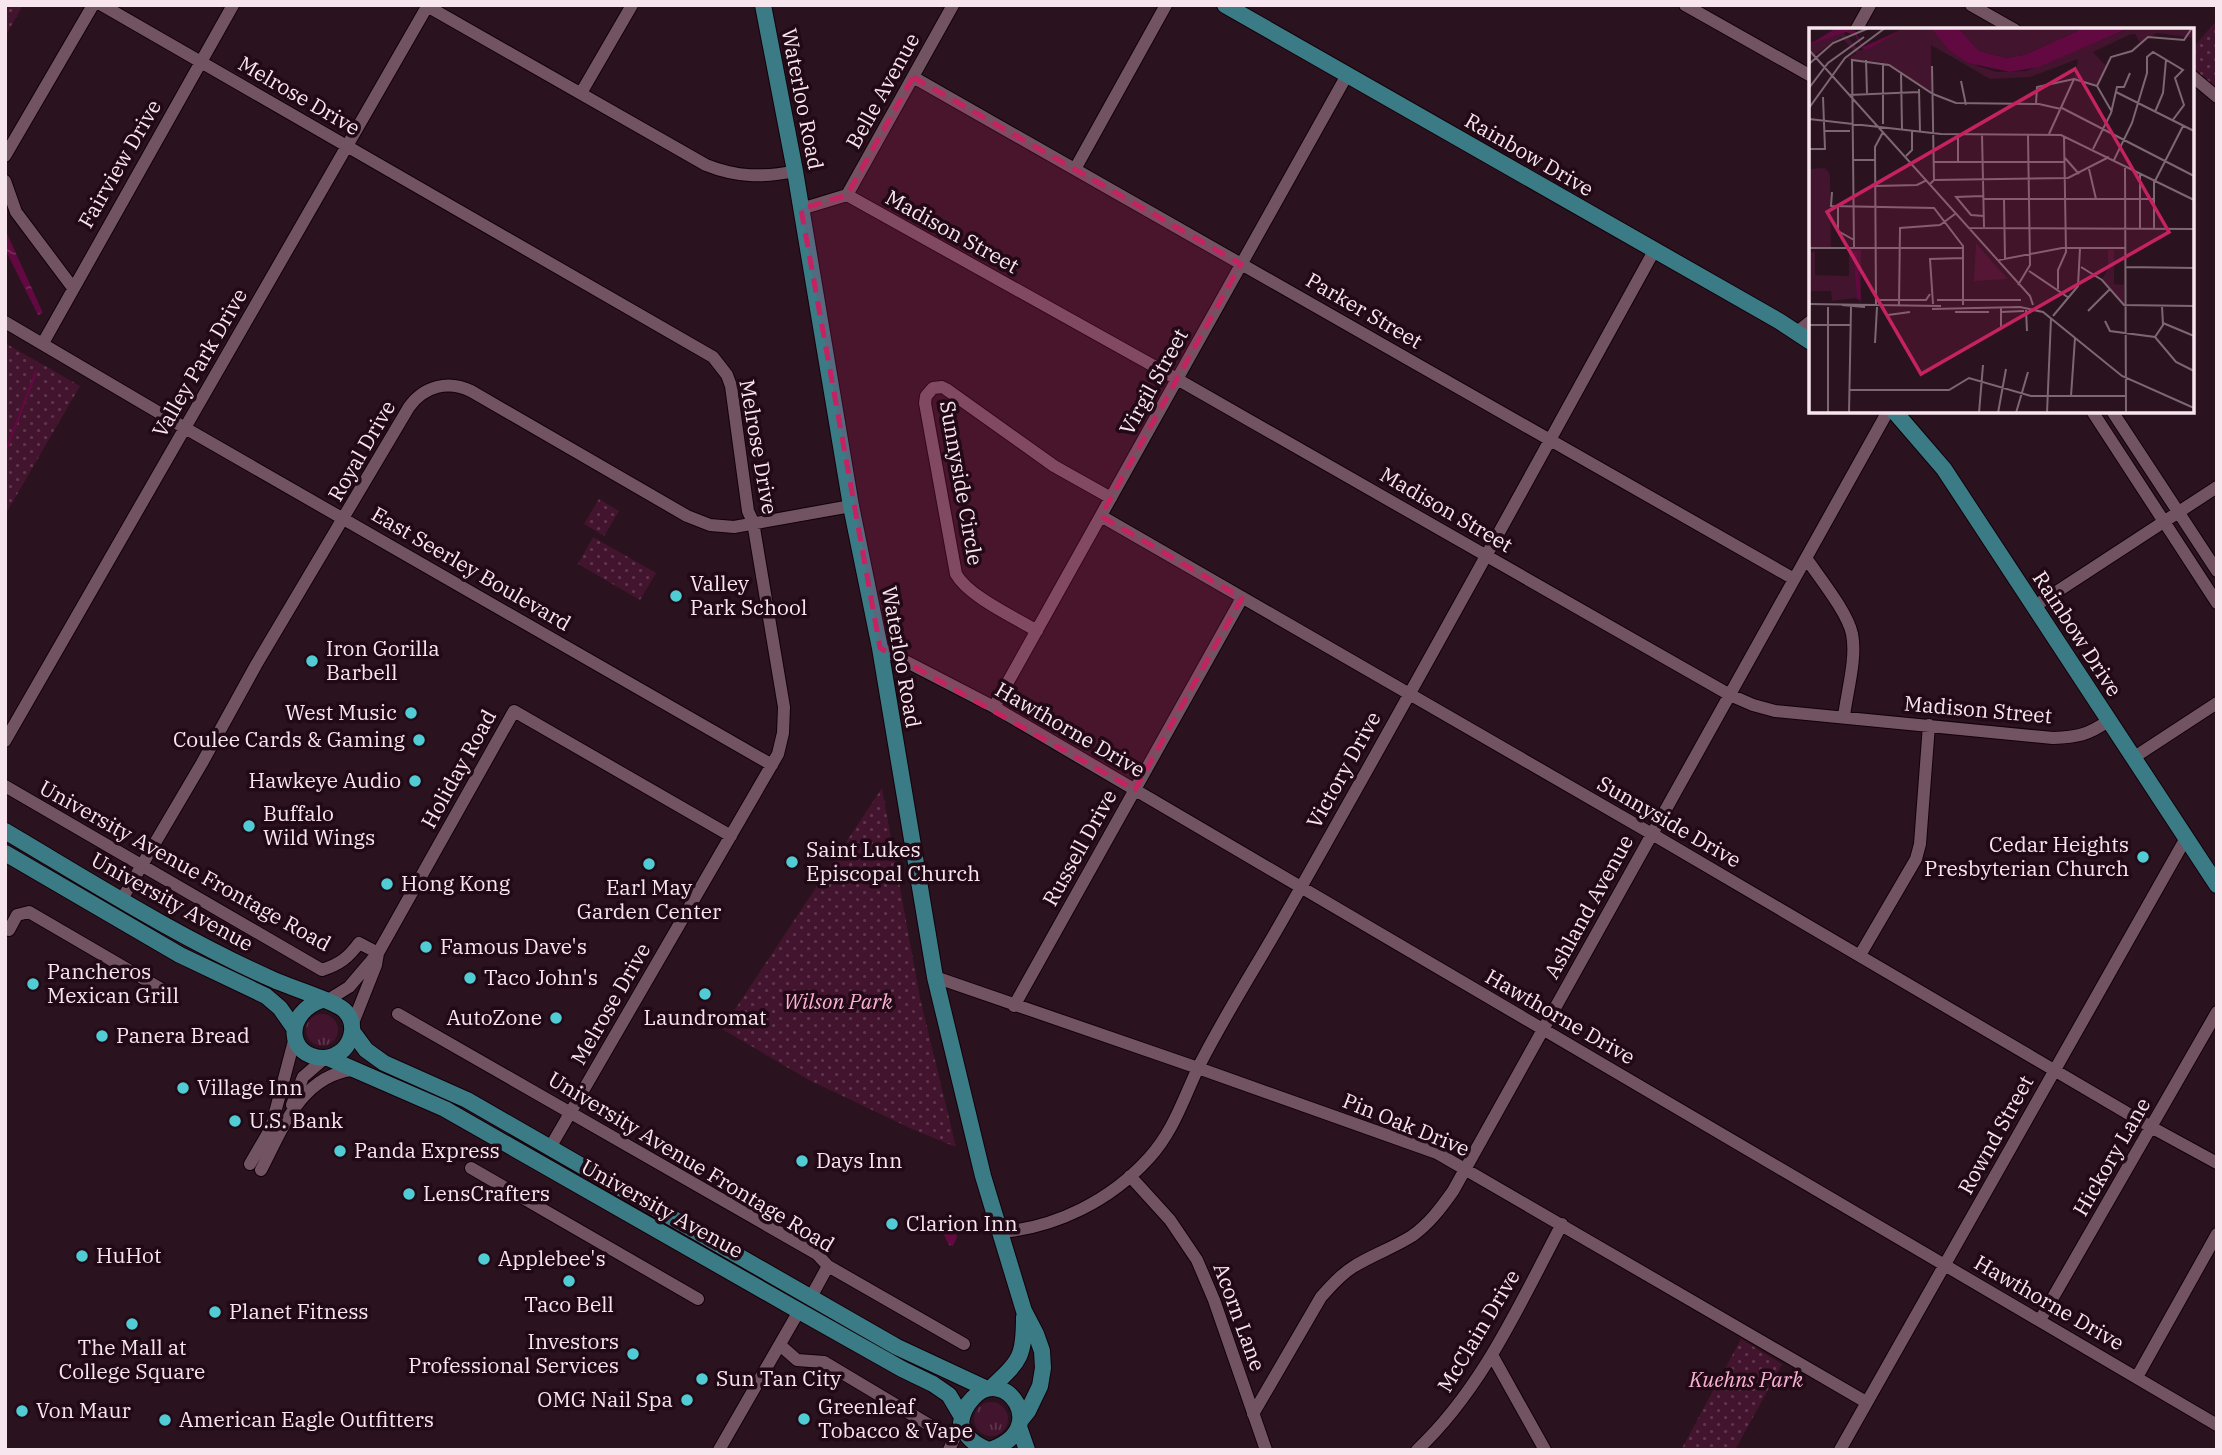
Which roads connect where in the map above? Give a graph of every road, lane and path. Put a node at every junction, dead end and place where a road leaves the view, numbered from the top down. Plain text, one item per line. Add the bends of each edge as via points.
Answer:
1 (93, 5) edge
2 (102, 5) edge
3 (233, 5) edge
4 (632, 5) edge
5 (764, 5) edge
6 (953, 5) edge
7 (1166, 5) edge
8 (1225, 5) edge
9 (1685, 5) edge
10 (1870, 5) edge
11 (1971, 5) edge
12 (427, 6) edge
13 (1857, 28) edge
14 (2011, 28) edge
15 (201, 62) junction
16 (1347, 75) junction
17 (1809, 75) edge
18 (913, 77) junction
19 (2194, 78) edge
20 (581, 93) junction
21 (2217, 97) edge
22 (347, 146) junction
23 (5, 156) edge
24 (1075, 169) junction
25 (795, 171) junction
26 (5, 181) edge
27 (847, 195) junction
28 (801, 209) junction
29 (1654, 250) junction
30 (1241, 264) junction
31 (73, 288) junction
32 (5, 322) edge
33 (1809, 323) edge
34 (1797, 332) junction
35 (1809, 341) edge
36 (43, 344) junction
37 (1177, 379) junction
38 (1887, 413) edge
39 (1896, 413) edge
40 (2093, 413) edge
41 (2113, 413) edge
42 (185, 428) junction
43 (1550, 439) junction
44 (2217, 487) edge
45 (1111, 498) junction
46 (851, 506) junction
47 (2178, 512) junction
48 (1101, 516) junction
49 (344, 518) junction
50 (753, 522) junction
51 (2164, 522) junction
52 (1486, 554) junction
53 (1806, 558) junction
54 (2217, 572) edge
55 (1794, 579) junction
56 (1242, 598) junction
57 (2217, 603) edge
58 (2035, 606) junction
59 (1037, 631) junction
60 (880, 648) junction
61 (1408, 694) junction
62 (1730, 695) junction
63 (2217, 703) edge
64 (994, 707) junction
65 (1844, 716) junction
66 (2108, 721) junction
67 (1929, 725) junction
68 (5, 741) edge
69 (2133, 758) junction
70 (772, 765) junction
71 (5, 786) edge
72 (1135, 790) junction
73 (5, 831) edge
74 (1652, 834) junction
75 (731, 836) junction
76 (2186, 838) junction
77 (5, 843) edge
78 (5, 853) edge
79 (47, 856) junction
80 (142, 864) junction
81 (38, 872) junction
82 (2217, 885) edge
83 (1301, 887) junction
84 (122, 899) junction
85 (9, 930) dead end
86 (378, 953) junction
87 (1860, 955) junction
88 (935, 977) junction
89 (168, 993) dead end
90 (325, 1000) junction
91 (1014, 1006) junction
92 (2217, 1012) edge
93 (398, 1014) dead end
94 (353, 1027) junction
95 (1543, 1029) junction
96 (294, 1033) junction
97 (326, 1058) junction
98 (1198, 1068) junction
99 (2055, 1069) junction
100 (352, 1070) junction
101 (571, 1113) junction
102 (288, 1119) junction
103 (467, 1122) junction
104 (2151, 1127) junction
105 (551, 1146) junction
106 (2217, 1163) edge
107 (471, 1168) dead end
108 (1465, 1168) junction
109 (1130, 1176) junction
110 (1562, 1224) junction
111 (1000, 1232) junction
112 (2217, 1234) edge
113 (1945, 1265) junction
114 (828, 1266) junction
115 (811, 1297) junction
116 (698, 1299) dead end
117 (799, 1311) junction
118 (1024, 1311) junction
119 (2040, 1320) junction
120 (878, 1335) junction
121 (964, 1344) dead end
122 (780, 1345) junction
123 (1492, 1355) junction
124 (2137, 1377) junction
125 (989, 1387) junction
126 (1867, 1402) junction
127 (1253, 1414) junction
128 (961, 1420) junction
129 (1020, 1424) junction
130 (2217, 1425) edge
131 (936, 1429) dead end
132 (719, 1450) edge
133 (949, 1450) edge
134 (987, 1450) edge
135 (1027, 1450) edge
136 (1266, 1450) edge
137 (1417, 1450) edge
138 (1545, 1450) edge
139 (1840, 1450) edge

1 - 23 street
2 - 15 street, Melrose Drive
3 - 15 street, Fairview Drive
4 - 20 street
5 - 25 main road, Waterloo Road
6 - 18 street, Belle Avenue
7 - 24 street
8 - 16 main road, Rainbow Drive
9 - 17 street
10 - 13 street
11 - 14 street
12 - 20 street
12 - 22 street, Valley Park Drive
15 - 22 street, Melrose Drive
15 - 31 street, Fairview Drive
16 - 29 main road, Rainbow Drive
16 - 30 street, Virgil Street
18 - 24 street, Parker Street
18 - 27 street, Belle Avenue
19 - 21 street
20 - 25 street via 720,171 753,177
22 - 42 street, Valley Park Drive
22 - 50 street, Melrose Drive via 713,357 727,375 734,397
24 - 30 street, Parker Street
25 - 28 main road, Waterloo Road
26 - 31 street via 16,212
27 - 28 street
27 - 37 street, Madison Street
28 - 46 main road, Waterloo Road
29 - 34 main road, Rainbow Drive
29 - 43 street, Victory Drive
30 - 37 street, Virgil Street
30 - 43 street, Parker Street
31 - 36 street, Fairview Drive
32 - 36 street, East Seerley Boulevard
33 - 34 street
34 - 35 main road, Rainbow Drive
36 - 42 street, East Seerley Boulevard
37 - 45 street, Virgil Street
37 - 52 street, Madison Street
38 - 53 street, Ashland Avenue
39 - 58 main road, Rainbow Drive via 1944,469
40 - 51 street
41 - 47 street
42 - 49 street, East Seerley Boulevard
42 - 68 street, Valley Park Drive
43 - 52 street, Victory Drive
43 - 55 street, Parker Street
44 - 47 street
45 - 48 street, Virgil Street
45 - 59 street, Sunnyside Circle via 1054,466 946,389 933,388 926,396 956,573 971,591
46 - 50 street, Royal Drive
46 - 60 main road, Waterloo Road
47 - 51 street
47 - 54 street
48 - 56 street, Sunnyside Drive
48 - 59 street, Virgil Street
49 - 50 street, Royal Drive via 414,400 446,384 471,391 698,521 734,527
49 - 70 street, East Seerley Boulevard
49 - 80 street, Royal Drive
50 - 70 street, Melrose Drive via 783,707 783,733
51 - 57 street
51 - 58 street
52 - 61 street, Victory Drive
52 - 62 street, Madison Street
53 - 55 street, Ashland Avenue
53 - 65 street via 1852,632
55 - 62 street, Ashland Avenue
56 - 61 street, Sunnyside Drive
56 - 72 street, Russell Drive
58 - 66 main road, Rainbow Drive
59 - 64 street, Virgil Street
60 - 64 street, Hawthorne Drive
60 - 88 main road, Waterloo Road
61 - 74 street, Sunnyside Drive
61 - 83 street, Victory Drive
62 - 65 street, Madison Street via 1764,709
62 - 74 street, Ashland Avenue
63 - 69 street
64 - 72 street, Hawthorne Drive
65 - 67 street, Madison Street
66 - 67 street, Madison Street via 2085,735 2063,737
66 - 69 main road, Rainbow Drive
67 - 87 street via 1916,859
69 - 76 main road, Rainbow Drive
70 - 75 street, Melrose Drive
71 - 80 street, University Avenue Frontage Road
72 - 83 street, Hawthorne Drive
72 - 91 street, Russell Drive
73 - 79 main road, University Avenue
74 - 87 street, Sunnyside Drive
74 - 95 street, Ashland Avenue
75 - 86 street, Holiday Road via 514,711
75 - 101 street, Melrose Drive
76 - 82 main road, Rainbow Drive
76 - 99 street, Rownd Street
77 - 79 main road via 20,852
78 - 81 main road, University Avenue
79 - 84 main road, University Avenue
80 - 84 street, Royal Drive
80 - 86 street, University Avenue Frontage Road via 322,970 349,957 359,943
81 - 84 main road via 69,881 108,902
81 - 96 main road, University Avenue via 180,955 266,996 280,1008
83 - 95 street, Hawthorne Drive
83 - 98 street, Victory Drive
84 - 90 main road, University Avenue via 230,961
85 - 89 street via 18,915 29,912
86 - 90 street, Holiday Road via 349,987
86 - 94 street, Holiday Road
87 - 99 street, Sunnyside Drive
88 - 91 street, Pin Oak Drive
88 - 111 main road, Waterloo Road
90 - 94 main road via 338,1004
90 - 96 main road via 304,1008
91 - 98 street, Pin Oak Drive
92 - 104 street, Hickory Lane
93 - 101 street, University Avenue Frontage Road
94 - 97 main road via 344,1049
94 - 105 main road, University Avenue via 366,1051 384,1063 467,1100
95 - 108 street, Ashland Avenue
95 - 113 street, Hawthorne Drive
96 - 97 main road via 305,1052
96 - 102 street via 271,1128 256,1167
97 - 100 main road, University Avenue
97 - 102 street via 300,1083
98 - 108 street, Pin Oak Drive via 1437,1153
98 - 109 street, Victory Drive via 1169,1131
99 - 104 street, Sunnyside Drive
99 - 113 street, Rownd Street
100 - 102 street via 313,1086
100 - 103 main road, University Avenue
101 - 105 street, Melrose Drive
101 - 114 street, University Avenue Frontage Road via 817,1254
103 - 105 main road via 501,1131 535,1149
103 - 117 main road, University Avenue
104 - 106 street, Sunnyside Drive
104 - 119 street, Hickory Lane
105 - 115 main road, University Avenue
107 - 116 street
108 - 110 street, Pin Oak Drive
108 - 127 street, Ashland Avenue via 1426,1224 1394,1247 1355,1266 1321,1297
109 - 111 street, Victory Drive via 1072,1214
109 - 127 street, Acorn Lane via 1170,1220 1197,1260
110 - 123 street, McClain Drive
110 - 126 street, Pin Oak Drive
111 - 118 main road, Waterloo Road
112 - 124 street
113 - 119 street, Hawthorne Drive
113 - 126 street, Rownd Street
114 - 115 street
114 - 121 street, University Avenue Frontage Road
115 - 120 main road, University Avenue
117 - 120 main road via 814,1310 847,1329
117 - 122 street
117 - 128 main road, University Avenue via 933,1384 948,1395
118 - 125 main road, Waterloo Road via 1021,1356
118 - 129 main road, Waterloo Road via 1042,1351 1043,1368 1040,1386
119 - 124 street, Hawthorne Drive
120 - 125 main road, University Avenue
122 - 131 street via 797,1360 824,1362
122 - 132 street
123 - 137 street, McClain Drive via 1461,1402
123 - 138 street
124 - 130 street, Hawthorne Drive
125 - 128 main road via 971,1400
125 - 129 main road via 1015,1401
126 - 139 street, Rownd Street
127 - 136 street, Acorn Lane
128 - 133 street
128 - 134 main road via 965,1436
129 - 134 main road via 1004,1445
129 - 135 main road

